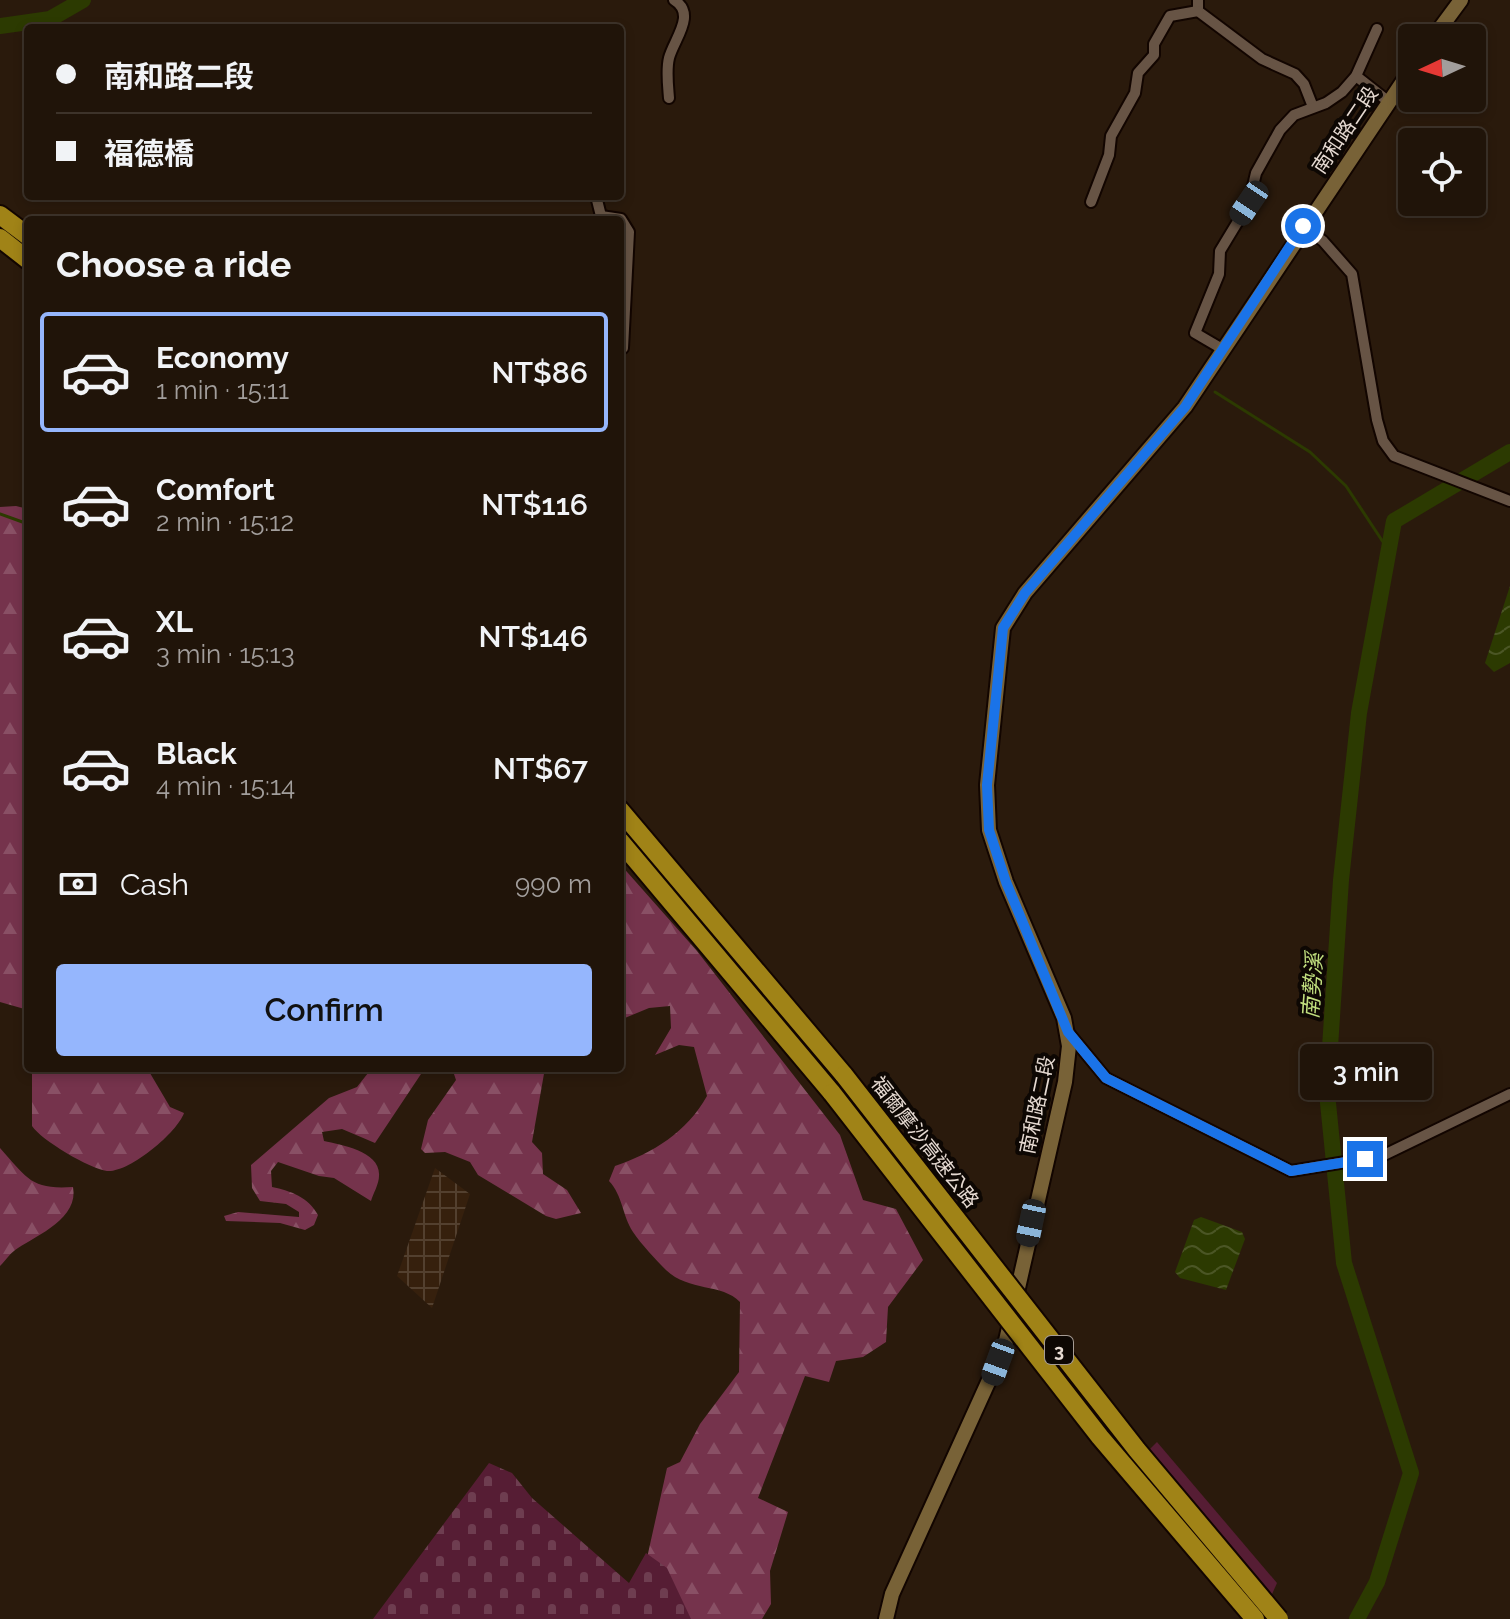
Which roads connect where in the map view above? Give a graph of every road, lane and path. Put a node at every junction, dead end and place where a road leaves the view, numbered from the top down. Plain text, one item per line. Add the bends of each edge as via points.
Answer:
1 (674, 0) edge
2 (1461, 0) edge
3 (1198, 5) edge
4 (1443, 24) edge
5 (1377, 29) dead end
6 (1356, 76) junction
7 (1398, 88) edge
8 (1392, 97) junction
9 (669, 98) dead end
10 (1313, 107) junction
11 (597, 200) dead end
12 (1091, 202) dead end
13 (0, 215) edge
14 (601, 216) edge
15 (624, 224) edge
16 (1303, 226) junction
17 (24, 233) edge
18 (0, 238) edge
19 (24, 257) edge
20 (624, 329) edge
21 (1224, 350) junction
22 (1510, 501) edge
23 (624, 815) edge
24 (624, 846) edge
25 (1068, 1032) junction
26 (1510, 1094) edge
27 (886, 1619) edge
28 (1255, 1619) edge
29 (1279, 1619) edge

1 - 9 street via 685,19 668,61
2 - 4 main road
3 - 10 street via 1262,59 1295,74
3 - 12 street via 1170,16 1154,44 1154,55 1138,73 1135,93 1111,136
5 - 6 street
6 - 8 street
6 - 10 street via 1326,103
7 - 8 main road, 南和路二段
8 - 16 main road, 南和路二段
10 - 21 street via 1294,115 1280,130 1256,173 1249,203 1220,251 1219,274 1195,333
11 - 14 street
13 - 17 highway
15 - 20 street via 629,232
16 - 21 main road, 南和路二段
16 - 22 street via 1352,274 1383,441 1394,456
18 - 19 highway
21 - 25 main road, 南和路二段 via 1162,436 1014,608 999,648 987,785 989,830
23 - 29 highway, 福爾摩沙高速公路 / 3, bridge via 844,1075 1137,1450
24 - 28 highway, 3, bridge via 832,1093 1100,1437
25 - 26 street via 1106,1078 1291,1171 1382,1156
25 - 27 main road, 南和路二段 via 1065,1082 1005,1345 892,1594

